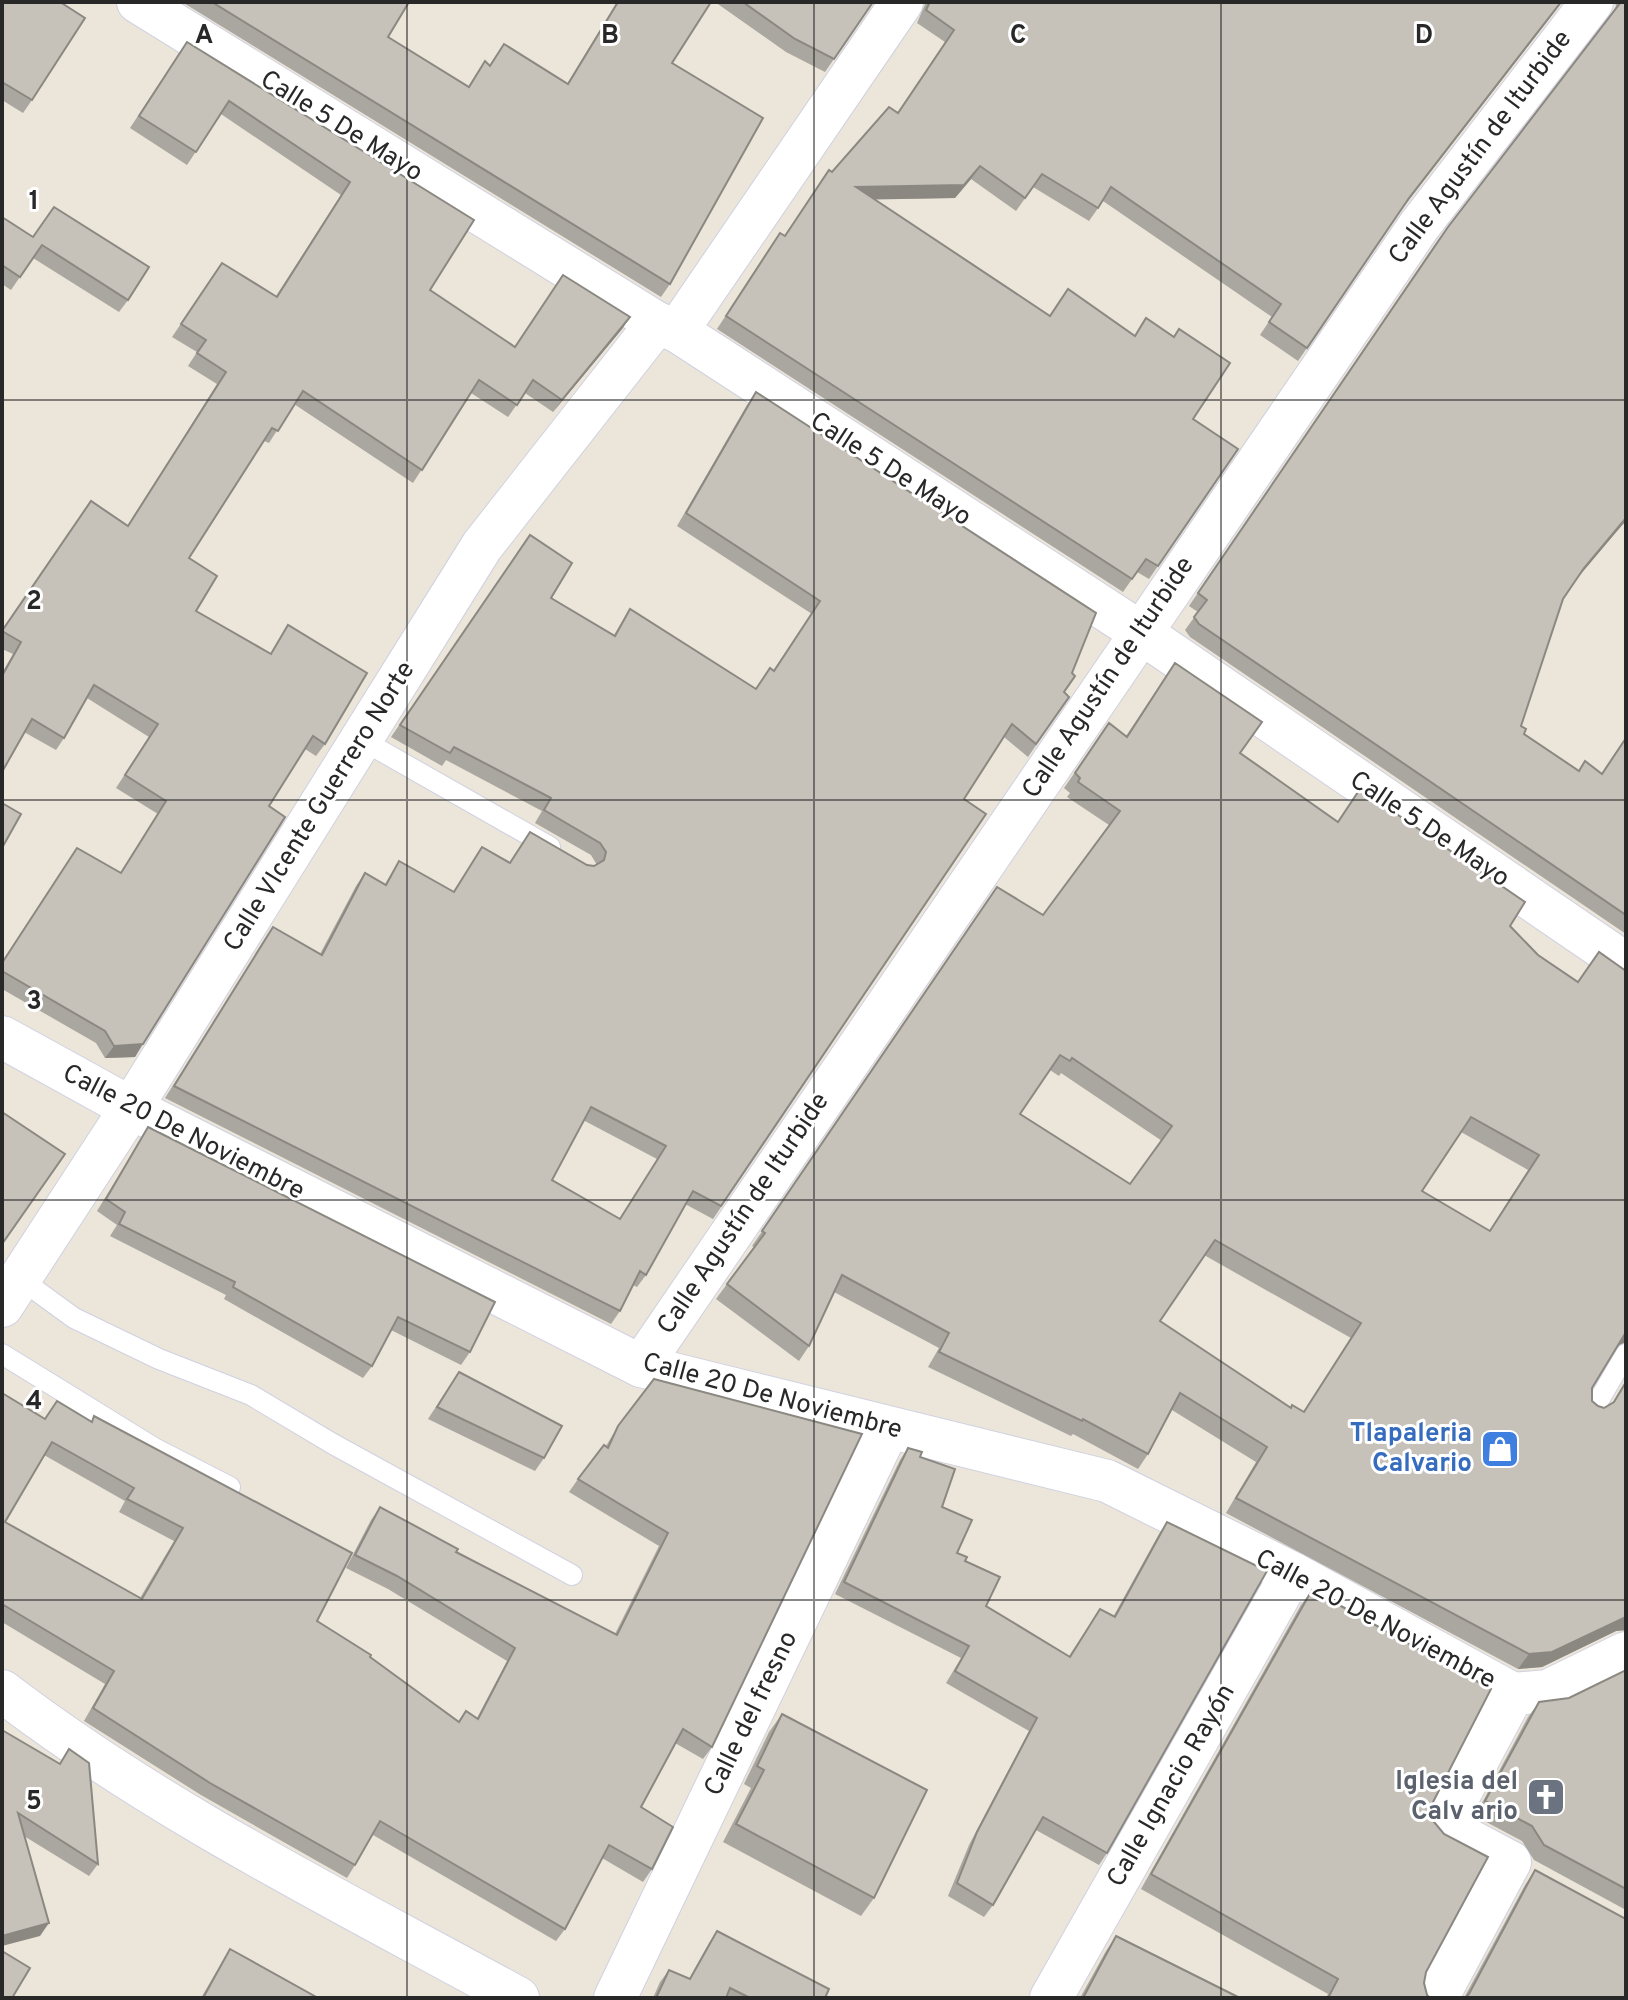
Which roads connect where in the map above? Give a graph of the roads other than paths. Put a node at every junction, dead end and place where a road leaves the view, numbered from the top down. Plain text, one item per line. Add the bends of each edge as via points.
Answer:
1 (138, 2) edge
2 (902, 2) edge
3 (1592, 2) edge
4 (667, 327) junction
5 (1140, 632) junction
6 (362, 740) junction
7 (570, 858) edge
8 (1626, 964) edge
9 (2, 1037) edge
10 (131, 1108) junction
11 (11, 1292) edge
12 (2, 1354) edge
13 (1626, 1354) edge
14 (641, 1366) junction
15 (1593, 1410) edge
16 (888, 1429) junction
17 (230, 1487) edge
18 (1292, 1573) junction
19 (572, 1575) dead end
20 (1626, 1653) edge
21 (2, 1691) edge
22 (1513, 1694) junction
23 (518, 1998) edge
24 (615, 1998) edge
25 (1051, 1998) edge
26 (1437, 1998) edge

1 - 4 street, Calle 5 De Mayo
2 - 4 street, Calle VIcente Guerrero Norte
3 - 5 street, Calle Agustín de Iturbide via 1419,226
4 - 5 street, Calle 5 De Mayo
4 - 6 street, Calle VIcente Guerrero Norte via 482,546
5 - 8 street, Calle 5 De Mayo
5 - 14 street, Calle Agustín de Iturbide
6 - 7 lane
6 - 10 street, Calle VIcente Guerrero Norte
9 - 10 street, Calle 20 De Noviembre
10 - 11 street, Calle VIcente Guerrero Norte
10 - 14 street, Calle 20 De Noviembre
11 - 19 lane via 251,1395
12 - 17 lane via 156,1449
13 - 15 lane
14 - 16 street, Calle 20 De Noviembre
16 - 18 street, Calle 20 De Noviembre via 1107,1481
16 - 24 street, Calle del fresno
18 - 22 street, Calle 20 De Noviembre
18 - 25 street, Calle Ignacio Rayón
20 - 22 street via 1548,1691
21 - 23 street via 159,1796
22 - 26 street via 1444,1823 1516,1866

